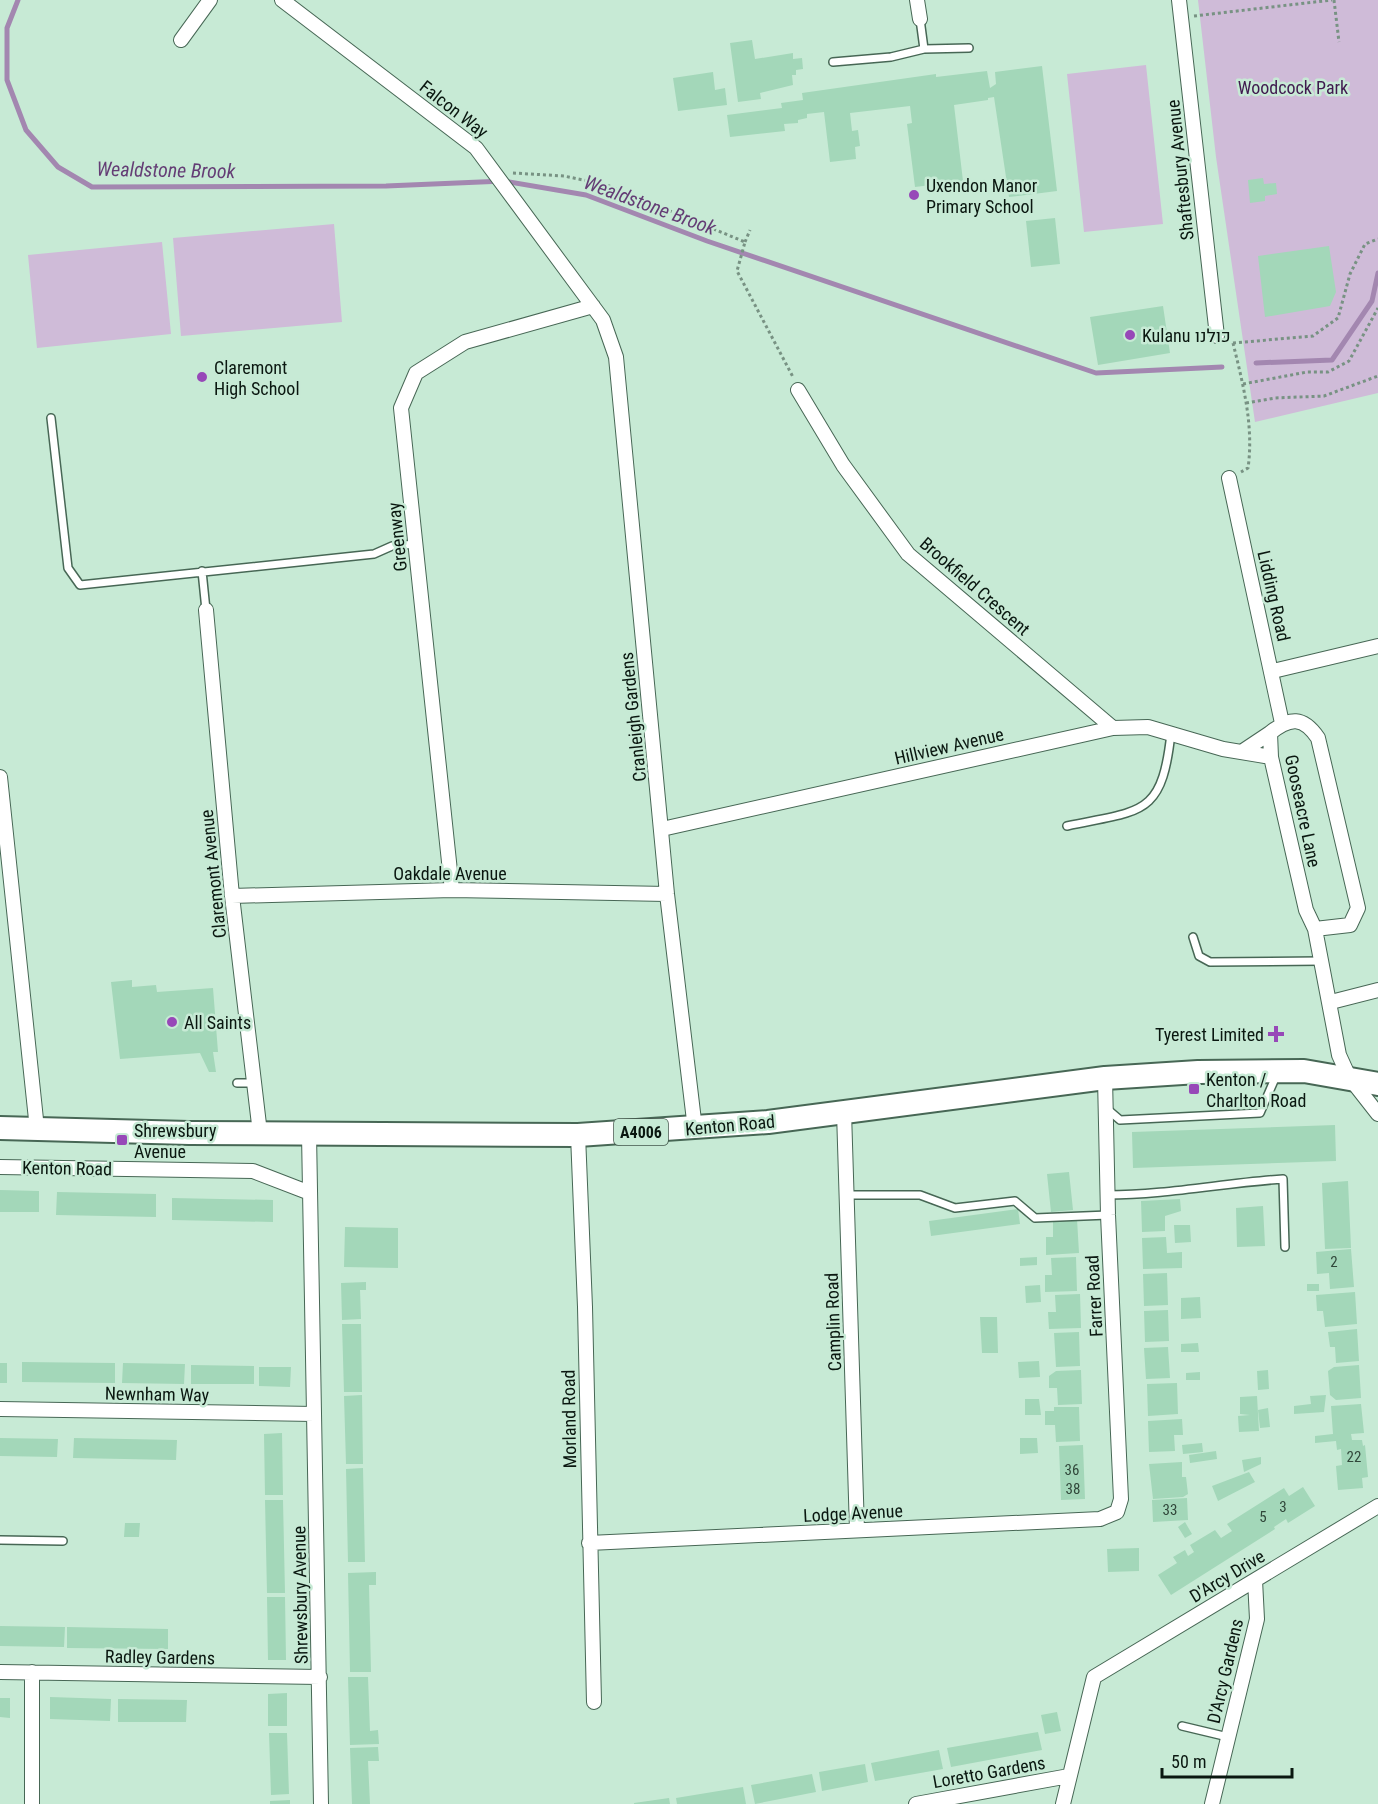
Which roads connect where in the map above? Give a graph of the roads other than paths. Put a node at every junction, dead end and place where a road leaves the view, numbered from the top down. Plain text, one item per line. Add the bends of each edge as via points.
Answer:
1 (210, 0) edge
2 (282, 0) edge
3 (917, 0) edge
4 (1179, 0) edge
5 (920, 19) joint
6 (181, 40) dead end
7 (969, 48) dead end
8 (924, 49) junction
9 (833, 62) dead end
10 (593, 306) junction
11 (1217, 336) road end
12 (798, 390) road end
13 (51, 418) dead end
14 (1229, 478) road end
15 (416, 544) junction
16 (202, 571) junction
17 (206, 610) joint
18 (1378, 646) edge
19 (1273, 671) junction
20 (1282, 723) junction
21 (1113, 728) junction
22 (1171, 733) junction
23 (1270, 733) junction
24 (1243, 751) junction
25 (1271, 757) junction
26 (0, 777) edge
27 (1067, 826) dead end
28 (662, 829) junction
29 (452, 890) junction
30 (668, 894) junction
31 (232, 896) junction
32 (1315, 929) junction
33 (1193, 937) dead end
34 (1322, 961) junction
35 (1378, 990) edge
36 (1331, 1002) junction
37 (1278, 1070) junction
38 (1349, 1077) junction
39 (1105, 1078) junction
40 (237, 1083) dead end
41 (254, 1083) junction
42 (1378, 1084) edge
43 (1106, 1108) junction
44 (844, 1112) junction
45 (1378, 1114) edge
46 (0, 1128) edge
47 (37, 1129) junction
48 (695, 1129) junction
49 (260, 1133) junction
50 (309, 1134) junction
51 (578, 1135) junction
52 (0, 1167) edge
53 (310, 1193) junction
54 (847, 1195) junction
55 (1107, 1195) junction
56 (1108, 1215) junction
57 (1285, 1247) dead end
58 (0, 1409) edge
59 (314, 1414) junction
60 (1378, 1506) edge
61 (1118, 1512) joint
62 (857, 1530) junction
63 (0, 1540) edge
64 (63, 1541) dead end
65 (589, 1543) junction
66 (1255, 1580) junction
67 (0, 1672) edge
68 (32, 1672) junction
69 (320, 1677) junction
70 (594, 1702) dead end
71 (1182, 1726) dead end
72 (1228, 1737) junction
73 (1069, 1776) junction
74 (32, 1804) edge
75 (321, 1804) edge
76 (916, 1804) edge
77 (1063, 1804) edge
78 (1212, 1804) edge

1 - 6 street
2 - 10 street, Falcon Way via 476,148
3 - 5 street
4 - 11 street, Shaftesbury Avenue
5 - 8 lane
7 - 8 lane
8 - 9 lane via 891,57
10 - 15 street, Greenway via 465,342 416,373 402,408
10 - 28 street, Cranleigh Gardens via 603,320 616,357
12 - 21 street, Brookfield Crescent via 843,465 908,554
13 - 16 lane via 68,568 75,580 80,585
14 - 19 street, Lidding Road
15 - 16 lane via 392,546 374,554
15 - 29 street, Greenway
16 - 17 lane
17 - 31 street, Claremont Avenue
18 - 19 street
19 - 20 street, Lidding Road
20 - 23 street, Gooseacre Lane
20 - 32 street, Gooseacre Lane via 1299,720 1318,738 1358,908 1350,925
21 - 22 street, Hillview Avenue via 1148,727
21 - 28 street, Hillview Avenue
22 - 24 street, Hillview Avenue
22 - 27 lane via 1161,786 1146,804 1124,814
23 - 24 street
23 - 25 street, Gooseacre Lane
24 - 25 street, Hillview Avenue
25 - 32 street, Gooseacre Lane via 1305,910
26 - 47 street
28 - 30 street, Cranleigh Gardens
29 - 30 street, Oakdale Avenue
29 - 31 street, Oakdale Avenue
30 - 48 street, Cranleigh Gardens
31 - 41 street, Claremont Avenue
32 - 34 street, Gooseacre Lane
33 - 34 lane via 1199,956 1210,962
34 - 36 street, Gooseacre Lane
35 - 36 street
36 - 38 street, Gooseacre Lane via 1339,1055
37 - 38 main road, Kenton Road / A4006
37 - 39 main road, Kenton Road / A4006
37 - 43 lane via 1260,1113 1120,1120
38 - 42 main road, A4006
38 - 45 street, Gooseacre Lane
39 - 43 street, Farrer Road
39 - 44 main road, Kenton Road / A4006
40 - 41 lane
41 - 49 street, Claremont Avenue
43 - 55 street, Farrer Road
44 - 48 main road, Kenton Road / A4006
44 - 54 street, Camplin Road
46 - 47 main road, Kenton Road / A4006
47 - 49 main road, Kenton Road / A4006
48 - 51 main road, Kenton Road / A4006
49 - 50 main road, Kenton Road / A4006
50 - 51 main road, Kenton Road / A4006
50 - 53 street, Shrewsbury Avenue
51 - 65 street, Morland Road
52 - 53 street, Kenton Road via 253,1171
53 - 59 street, Shrewsbury Avenue
54 - 56 lane via 920,1195 954,1208 1015,1201 1035,1218
54 - 62 street, Camplin Road
55 - 56 street, Farrer Road
55 - 57 lane via 1283,1179
56 - 61 street, Farrer Road via 1121,1499
58 - 59 street, Newnham Way
59 - 69 street, Shrewsbury Avenue
60 - 66 street, D'Arcy Drive
61 - 62 street, Lodge Avenue via 1100,1519
62 - 65 street, Lodge Avenue
63 - 64 lane
65 - 70 street, Morland Road
66 - 72 street, D'Arcy Gardens via 1257,1619
66 - 73 street, D'Arcy Drive via 1094,1677
67 - 68 street, Radley Gardens
68 - 69 street, Radley Gardens
68 - 74 street
69 - 75 street, Shrewsbury Avenue
71 - 72 lane
72 - 78 street, D'Arcy Gardens
73 - 76 street, Loretto Gardens
73 - 77 street

